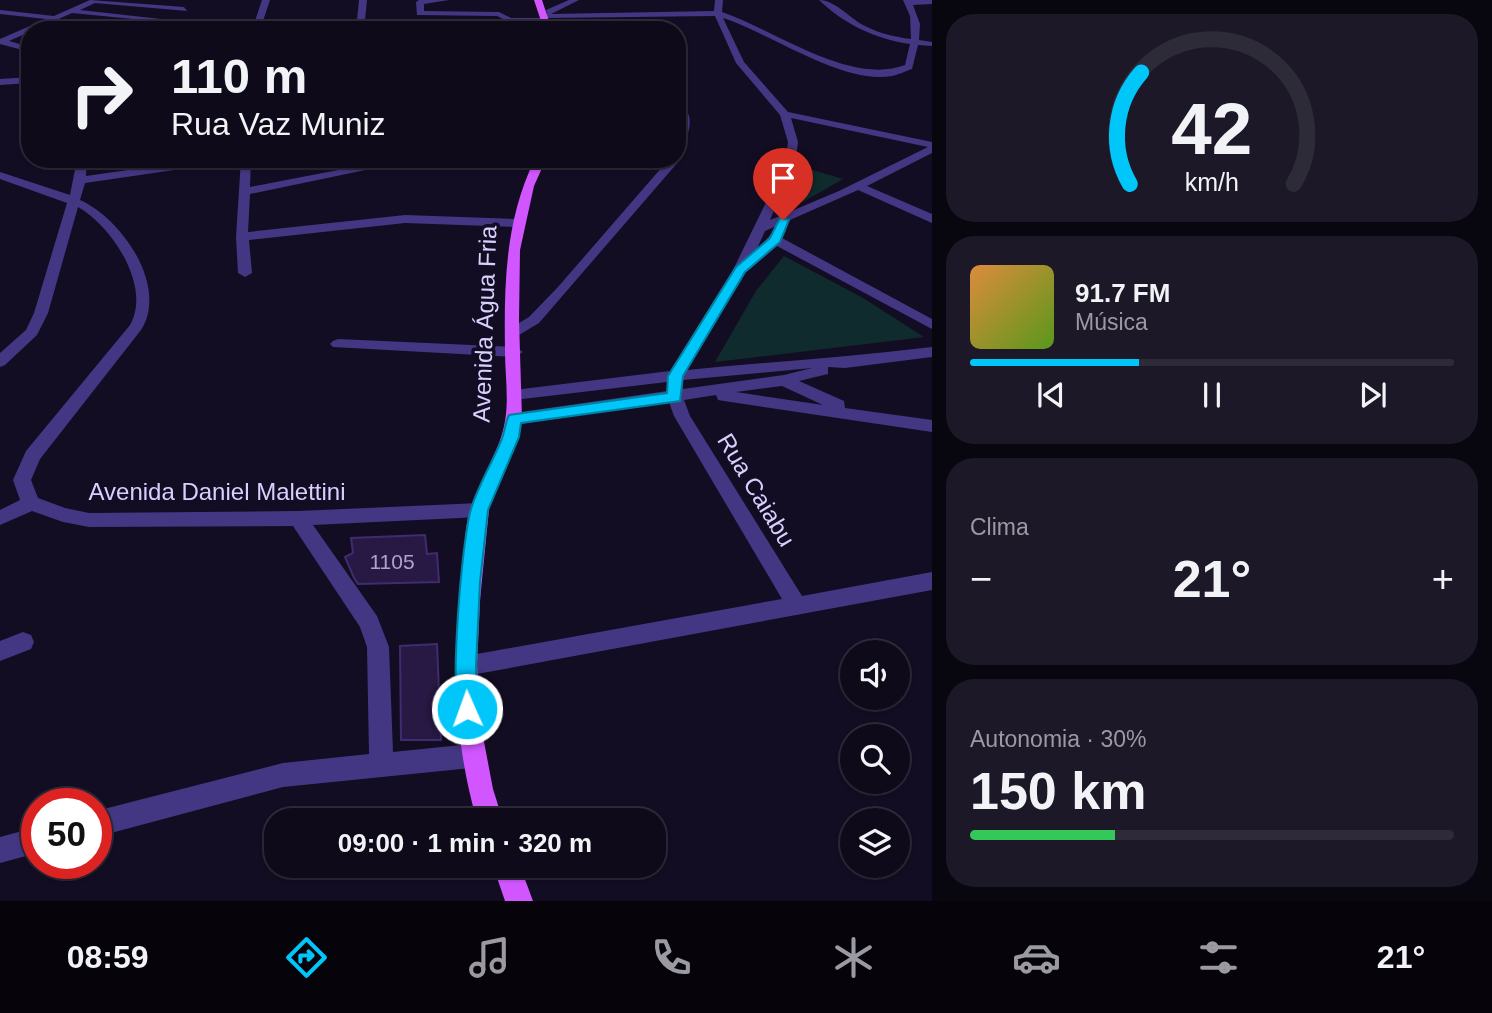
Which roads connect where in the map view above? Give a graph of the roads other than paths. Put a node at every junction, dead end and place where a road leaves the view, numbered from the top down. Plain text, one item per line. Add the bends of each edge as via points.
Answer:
1 (154, 0) edge
2 (266, 0) edge
3 (363, 0) edge
4 (445, 0) edge
5 (538, 0) edge
6 (575, 0) edge
7 (719, 0) edge
8 (823, 0) edge
9 (96, 1) edge
10 (908, 1) edge
11 (932, 2) edge
12 (143, 5) junction
13 (678, 5) dead end
14 (184, 9) dead end
15 (70, 11) junction
16 (0, 12) edge
17 (718, 13) junction
18 (697, 14) junction
19 (620, 15) junction
20 (124, 16) junction
21 (544, 17) junction
22 (55, 18) junction
23 (48, 21) edge
24 (116, 21) edge
25 (174, 21) edge
26 (259, 21) edge
27 (361, 21) edge
28 (545, 21) edge
29 (624, 21) edge
30 (21, 33) edge
31 (2, 41) edge
32 (914, 42) junction
33 (932, 44) edge
34 (21, 47) edge
35 (21, 81) edge
36 (0, 82) edge
37 (785, 114) junction
38 (932, 147) edge
39 (81, 168) edge
40 (165, 168) edge
41 (245, 168) edge
42 (366, 168) edge
43 (537, 168) edge
44 (667, 168) edge
45 (0, 175) edge
46 (80, 180) junction
47 (858, 186) junction
48 (778, 190) junction
49 (244, 192) junction
50 (72, 202) junction
51 (932, 219) edge
52 (783, 220) junction
53 (516, 223) junction
54 (757, 230) junction
55 (242, 237) junction
56 (776, 240) junction
57 (740, 270) junction
58 (245, 273) dead end
59 (932, 325) edge
60 (514, 332) junction
61 (338, 344) dead end
62 (515, 352) junction
63 (932, 352) edge
64 (0, 362) edge
65 (838, 365) junction
66 (759, 368) junction
67 (676, 376) junction
68 (784, 380) junction
69 (700, 393) junction
70 (514, 395) junction
71 (675, 397) junction
72 (838, 405) junction
73 (857, 413) junction
74 (514, 419) junction
75 (932, 426) edge
76 (31, 503) junction
77 (480, 510) junction
78 (0, 518) edge
79 (299, 518) junction
80 (932, 581) edge
81 (798, 607) junction
82 (23, 642) dead end
83 (0, 651) edge
84 (466, 666) junction
85 (471, 756) junction
86 (381, 765) junction
87 (486, 808) edge
88 (112, 820) edge
89 (21, 844) edge
90 (0, 850) edge
91 (510, 878) edge
92 (519, 901) edge

1 - 12 street
2 - 26 street
3 - 27 street
4 - 21 street via 420,2 420,13 499,14 509,20
5 - 21 main road
6 - 21 street
7 - 17 street
8 - 32 street via 860,28
9 - 12 street
9 - 15 street
10 - 11 street
10 - 32 street via 918,27
12 - 14 street
13 - 18 street
15 - 20 street
15 - 22 street
16 - 22 street
17 - 18 street
17 - 32 street via 813,55 867,72 903,71 909,66
17 - 37 street via 740,63
18 - 19 street
19 - 21 street
19 - 29 street
20 - 24 street
20 - 25 street
21 - 28 main road
22 - 23 street
30 - 31 street
31 - 34 street
32 - 33 street
35 - 36 street
37 - 38 street
37 - 48 street via 793,142
38 - 47 street
39 - 46 street
40 - 46 street
41 - 49 street
42 - 49 street
43 - 53 main road, Avenida Água Fria
44 - 60 street via 563,290 534,320
45 - 50 street
46 - 50 street
47 - 51 street
47 - 52 street
48 - 52 street
48 - 54 street
49 - 55 street
50 - 64 street via 41,313 32,332
50 - 76 street via 94,211 120,239 146,302 136,327 32,456 22,480
52 - 54 street
52 - 56 street
53 - 55 street via 405,219
53 - 60 main road, Avenida Água Fria
54 - 57 street
55 - 58 street
56 - 57 street
56 - 59 street
57 - 67 street
60 - 62 main road, Avenida Água Fria
61 - 62 street
62 - 70 main road, Avenida Água Fria
63 - 65 street
65 - 66 street via 819,362
65 - 68 street
65 - 72 street via 825,379 826,389
66 - 67 street
66 - 68 street
67 - 70 street
67 - 71 street
68 - 69 street
68 - 72 street
69 - 71 street
69 - 73 street
70 - 74 main road, Avenida Água Fria
71 - 74 street
71 - 81 street, Rua Caiabu via 682,416
72 - 73 street
73 - 75 street
74 - 77 main road, Avenida Água Fria
76 - 78 street
76 - 79 street, Avenida Daniel Malettini via 89,520
77 - 79 street, Avenida Daniel Malettini
77 - 84 main road, Avenida Água Fria
79 - 86 street via 369,623 378,647
80 - 81 street
81 - 84 street
82 - 83 street
84 - 85 main road, Avenida Água Fria
85 - 86 street
85 - 87 main road, Avenida Água Fria
86 - 88 street via 283,775
89 - 90 street
91 - 92 main road

